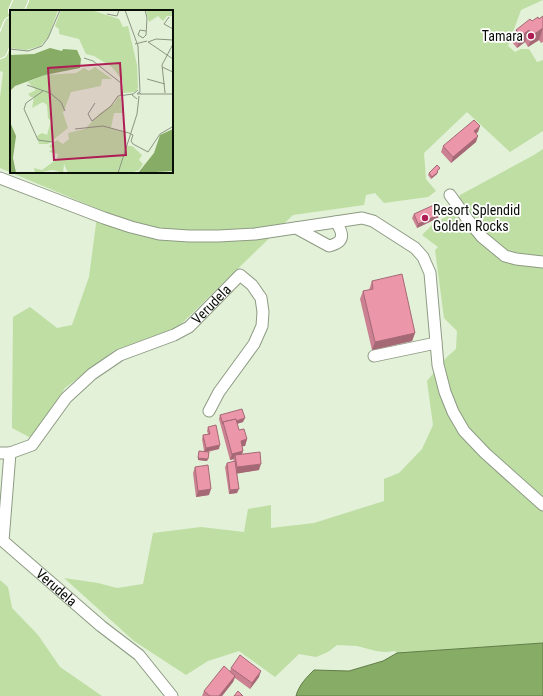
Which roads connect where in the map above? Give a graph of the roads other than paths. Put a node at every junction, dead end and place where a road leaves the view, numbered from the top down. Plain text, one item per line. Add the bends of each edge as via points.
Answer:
1 (21, 0) edge
2 (16, 10) edge
3 (10, 26) edge
4 (0, 51) edge
5 (0, 178) edge
6 (450, 195) dead end
7 (336, 222) junction
8 (296, 228) junction
9 (543, 262) edge
10 (436, 343) junction
11 (374, 356) dead end
12 (209, 411) dead end
13 (5, 453) edge
14 (543, 505) edge
15 (172, 696) edge

1 - 2 main road
3 - 4 main road
5 - 8 street via 104,218 159,234 218,236
6 - 9 street via 482,237 505,256
7 - 8 street
7 - 8 street via 342,234 337,244 329,246
7 - 10 street via 362,218 373,221 415,248 423,257 430,273
10 - 11 street
10 - 14 street via 438,365 445,392 464,431 485,454
12 - 13 street, Verudela via 219,392 254,344 262,326 261,298 252,285 240,275 188,327 174,335 120,355 92,374 66,398 32,445
13 - 15 street, Verudela via 3,541 101,626 139,655

